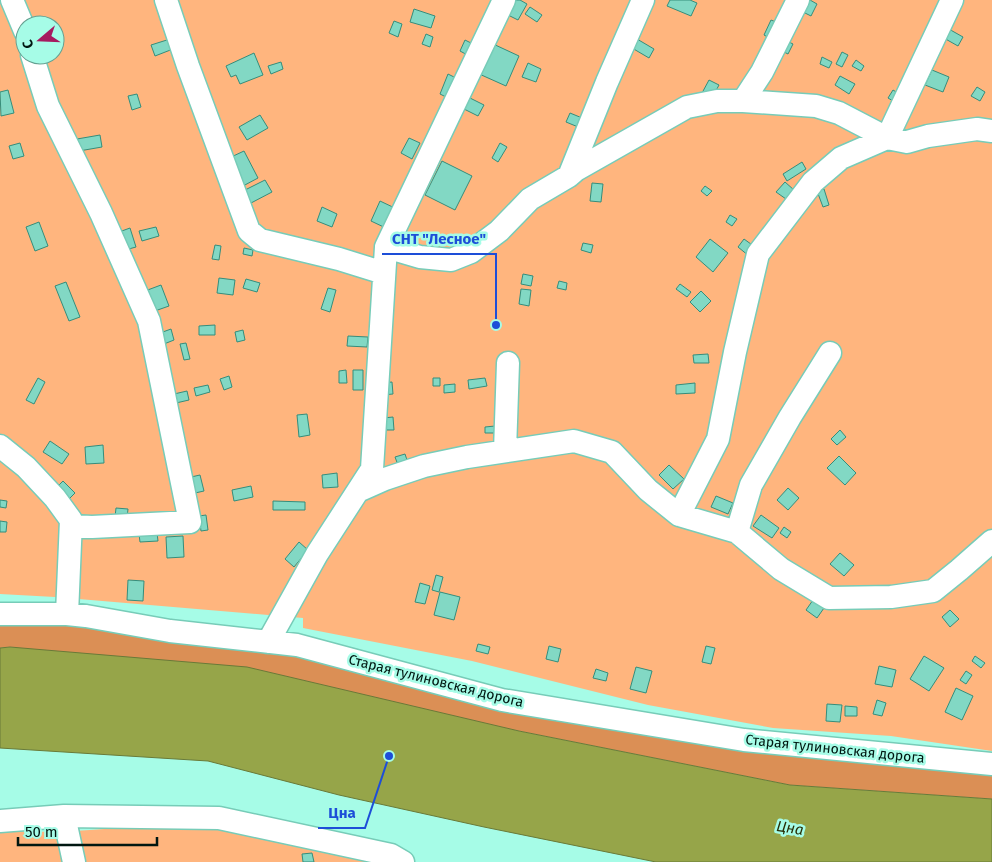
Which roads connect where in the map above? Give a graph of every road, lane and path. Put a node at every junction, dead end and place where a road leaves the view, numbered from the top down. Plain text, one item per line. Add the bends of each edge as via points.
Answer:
1 (12, 0) edge
2 (166, 0) edge
3 (504, 0) edge
4 (643, 0) edge
5 (798, 0) edge
6 (952, 0) edge
7 (18, 15) edge
8 (35, 65) edge
9 (743, 101) junction
10 (992, 131) edge
11 (888, 138) junction
12 (569, 176) junction
13 (386, 247) junction
14 (384, 273) junction
15 (830, 353) dead end
16 (508, 363) dead end
17 (0, 446) edge
18 (505, 451) junction
19 (358, 490) junction
20 (678, 515) junction
21 (71, 526) junction
22 (737, 532) junction
23 (992, 541) edge
24 (0, 614) edge
25 (67, 614) junction
26 (268, 642) junction
27 (992, 764) edge
28 (64, 816) junction
29 (0, 821) edge
30 (74, 862) edge
31 (403, 862) edge

1 - 7 street
2 - 14 street via 249,231 260,240
3 - 13 street
4 - 12 street
5 - 9 street via 762,72
6 - 11 street
8 - 21 street via 48,106 149,321 190,522
9 - 11 street via 816,106 839,113
9 - 12 street via 717,101 688,108
10 - 11 street via 977,129 907,142
11 - 20 street via 841,158 812,182 758,254 718,439
12 - 13 street via 530,199 499,231 471,252 451,260 420,257
13 - 14 street
14 - 19 street via 372,469
15 - 22 street via 751,485
16 - 18 street
17 - 21 street via 56,498 71,520
18 - 19 street via 424,466
18 - 20 street via 574,441 612,452 648,490
19 - 26 street via 316,554
20 - 22 street
21 - 25 street
22 - 23 street via 781,569 830,598 892,597 933,591
24 - 25 street, Старая тулиновская дорога
25 - 26 street, Старая тулиновская дорога
26 - 27 street, Старая тулиновская дорога via 297,645 502,700 744,740
28 - 29 street
28 - 30 street
28 - 31 street via 219,818 391,855

